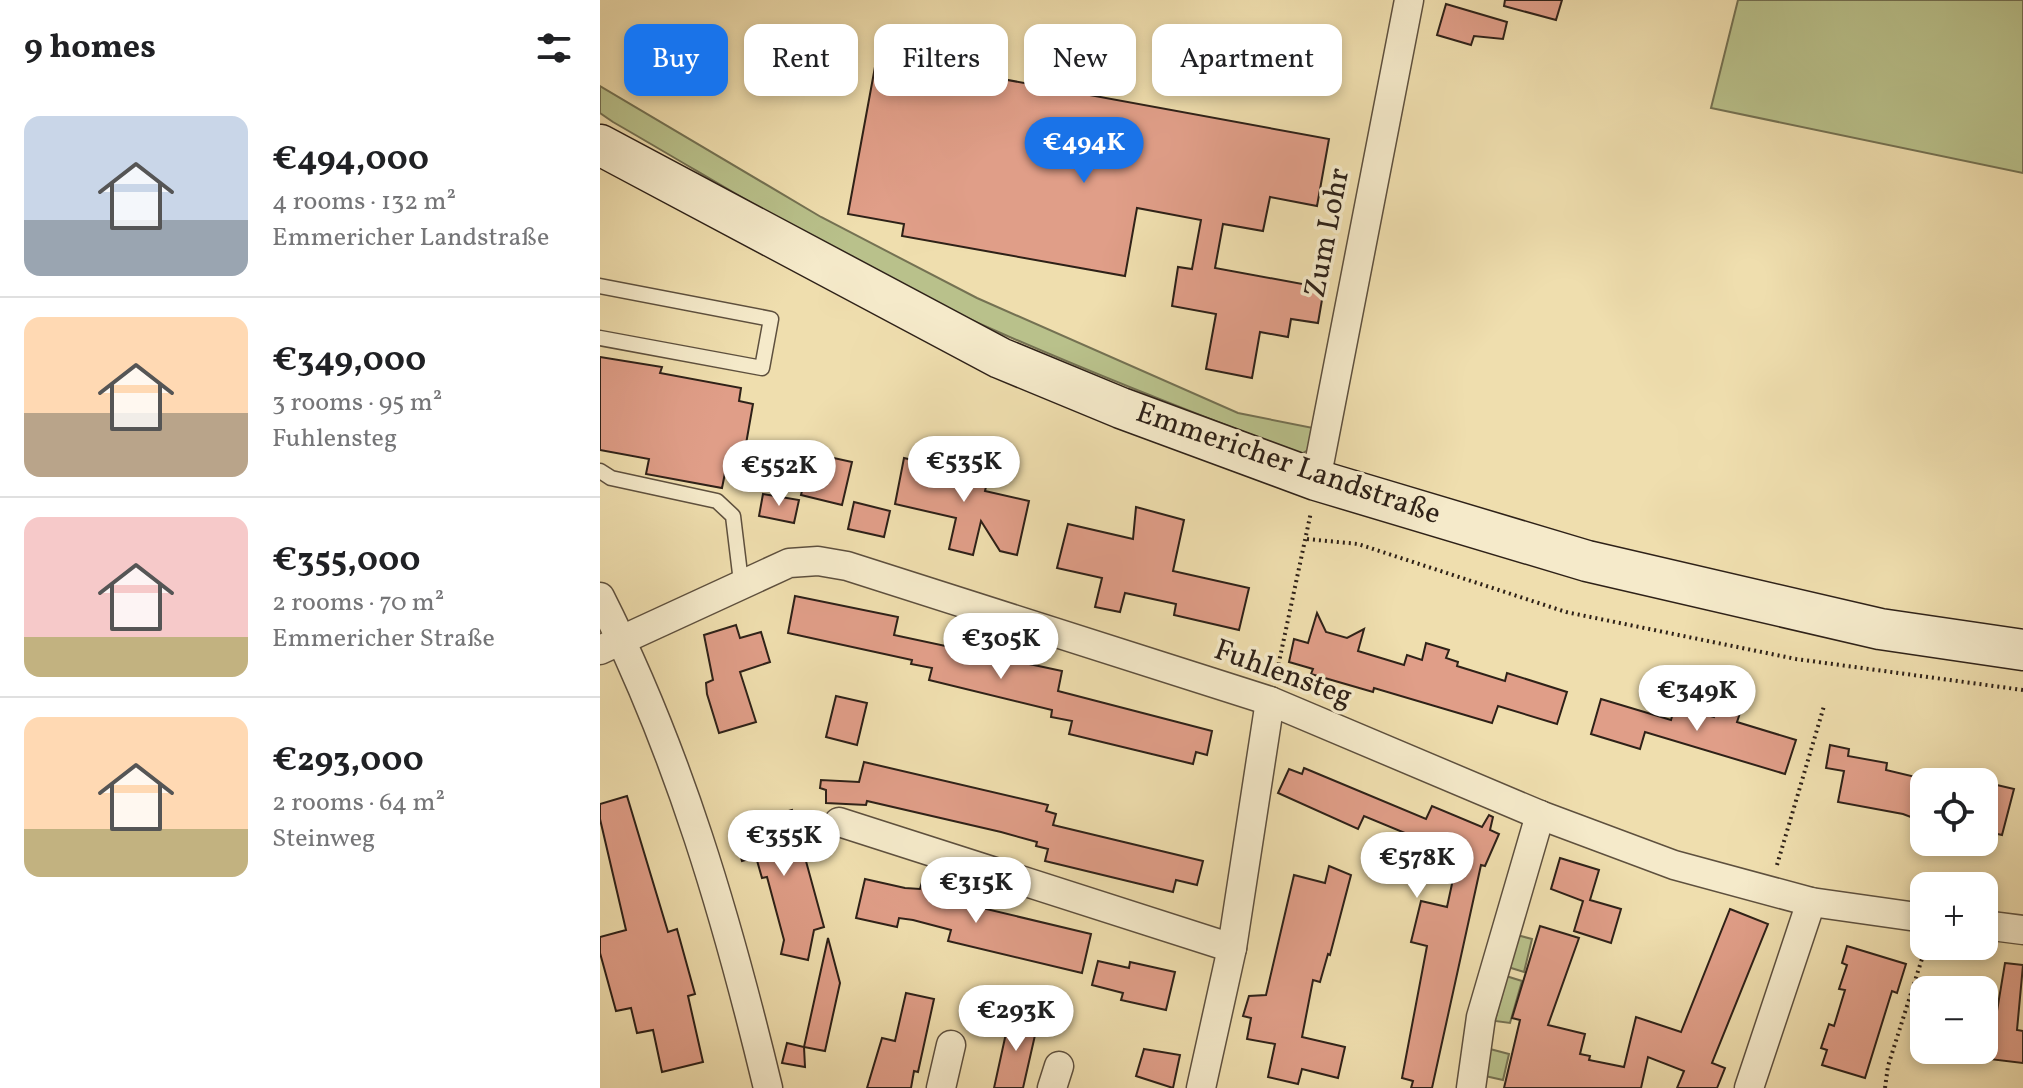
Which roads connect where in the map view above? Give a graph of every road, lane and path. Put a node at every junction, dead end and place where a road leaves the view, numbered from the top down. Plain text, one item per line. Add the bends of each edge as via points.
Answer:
1 (1409, 0) edge
2 (600, 145) edge
3 (600, 286) edge
4 (600, 338) edge
5 (600, 471) edge
6 (1316, 480) junction
7 (1307, 539) junction
8 (741, 582) junction
9 (600, 597) edge
10 (610, 644) edge
11 (2023, 650) edge
12 (2023, 690) edge
13 (1270, 701) junction
14 (1824, 706) dead end
15 (1540, 815) junction
16 (839, 822) dead end
17 (1769, 891) junction
18 (1811, 902) junction
19 (1910, 916) edge
20 (1998, 927) edge
21 (2023, 930) edge
22 (1232, 948) junction
23 (1922, 960) edge
24 (951, 1045) dead end
25 (768, 1088) edge
26 (941, 1088) edge
27 (1201, 1088) edge
28 (1471, 1088) edge
29 (1749, 1088) edge
30 (1885, 1088) edge

1 - 6 street, Zum Lohr
2 - 6 main road, Emmericher Landstraße via 1000,358
3 - 4 lane via 771,319 762,368
5 - 8 lane via 611,478 717,501 733,516
6 - 7 path
6 - 11 main road, Emmericher Landstraße via 1631,572 1880,629
7 - 12 path via 1358,544 1566,612 1796,659
7 - 13 path
8 - 10 street, Fuhlensteg
8 - 13 street, Fuhlensteg via 789,563 847,566
9 - 10 street
10 - 25 street via 675,766 717,888
13 - 15 street, Fuhlensteg
13 - 22 street
14 - 17 path
15 - 17 street, Fuhlensteg via 1674,865
15 - 28 street via 1481,1017
16 - 22 street
17 - 18 street, Fuhlensteg
18 - 19 street, Fuhlensteg
18 - 29 street
20 - 21 street
22 - 27 street
23 - 30 path
24 - 26 street

